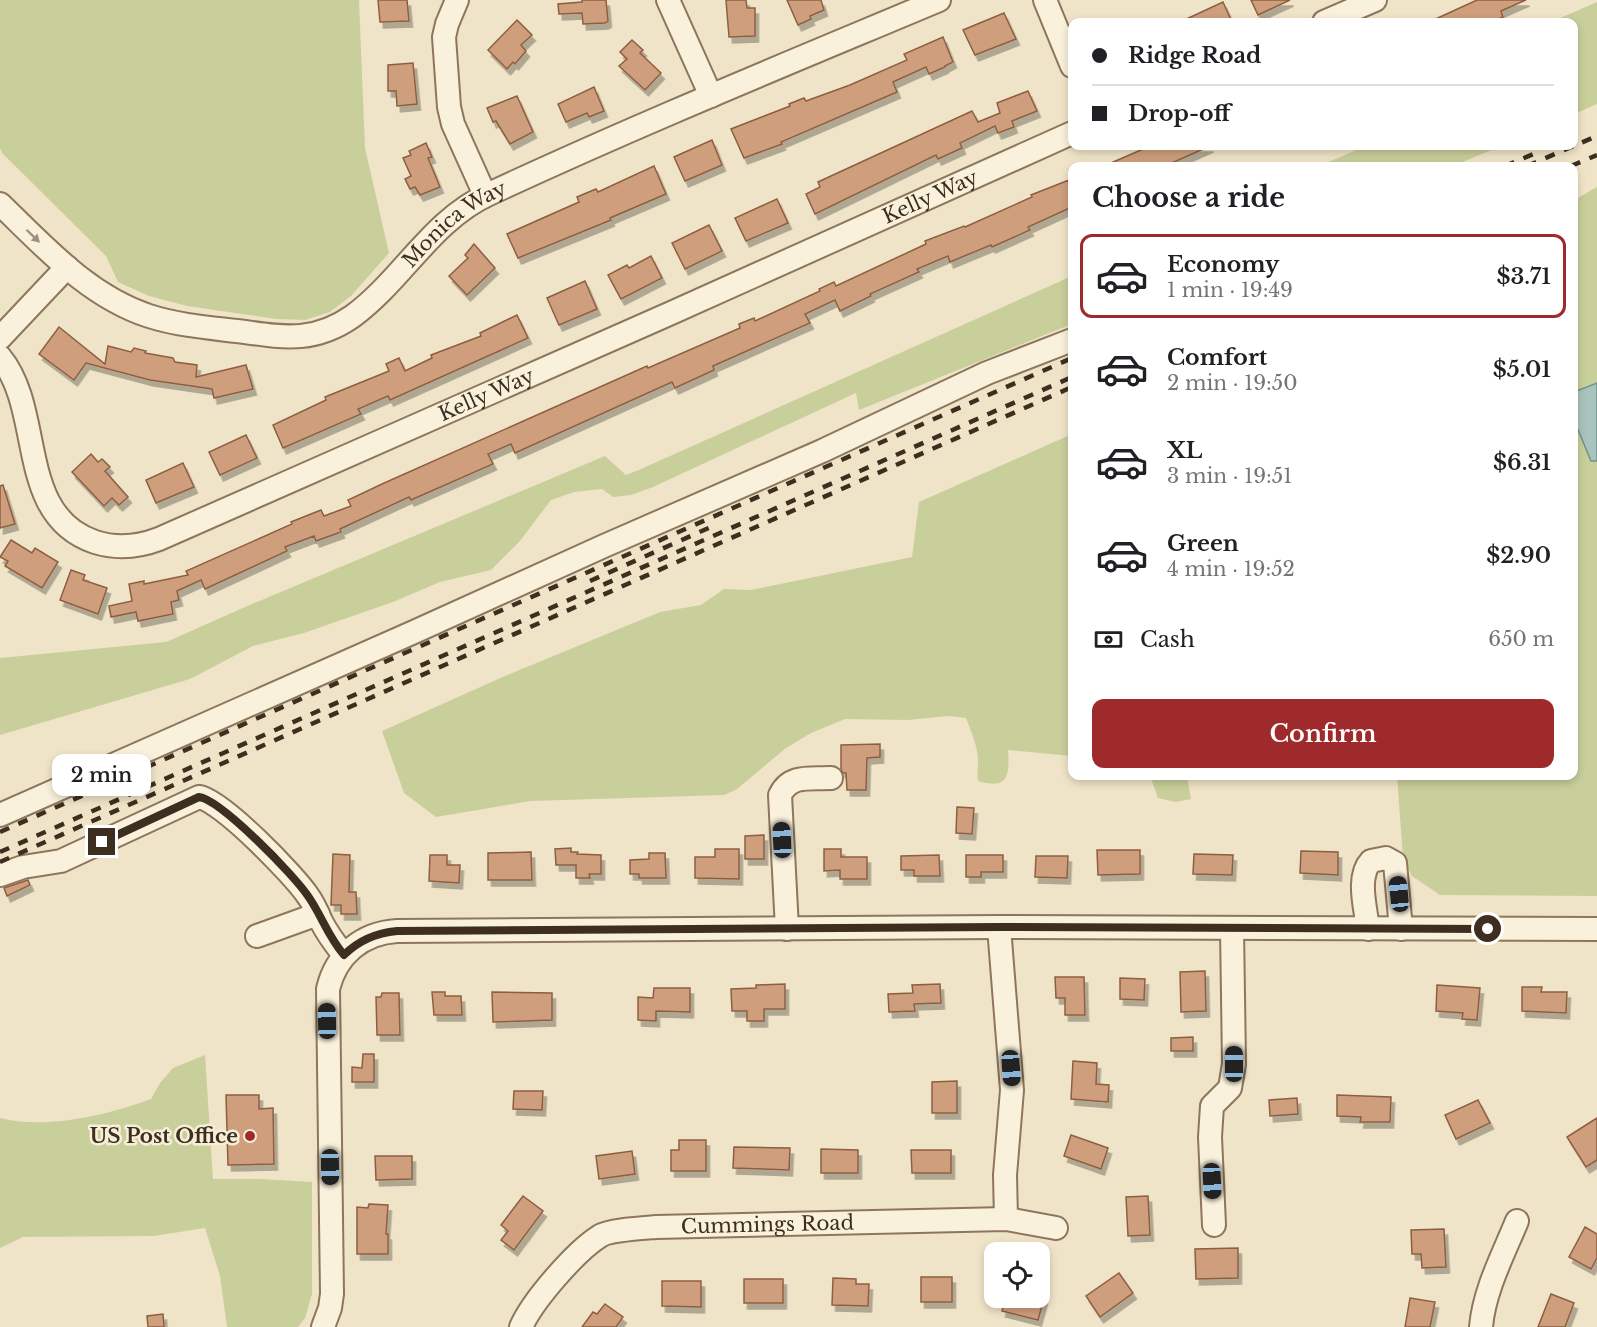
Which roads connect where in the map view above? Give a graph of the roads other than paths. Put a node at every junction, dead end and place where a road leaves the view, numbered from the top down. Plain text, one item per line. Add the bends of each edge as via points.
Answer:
1 (457, 0) edge
2 (668, 0) edge
3 (939, 0) edge
4 (1045, 0) edge
5 (1375, 0) edge
6 (1333, 18) edge
7 (1068, 56) edge
8 (711, 96) junction
9 (1068, 135) edge
10 (485, 195) junction
11 (0, 204) edge
12 (67, 267) junction
13 (0, 338) edge
14 (1068, 342) edge
15 (0, 357) edge
16 (831, 778) dead end
17 (0, 815) edge
18 (0, 875) edge
19 (318, 914) junction
20 (999, 927) junction
21 (1232, 928) junction
22 (787, 929) junction
23 (1368, 929) junction
24 (1401, 929) junction
25 (1597, 929) edge
26 (257, 936) dead end
27 (344, 955) junction
28 (1006, 1219) junction
29 (1517, 1221) dead end
30 (1214, 1225) dead end
31 (1056, 1228) dead end
32 (323, 1327) edge
33 (521, 1327) edge
34 (1481, 1327) edge

1 - 10 street via 444,37 450,111
2 - 8 street
3 - 8 street, Monica Way
4 - 7 street
5 - 6 street
8 - 10 street, Monica Way
9 - 15 street, Kelly Way via 143,544 117,546 93,541 53,511 39,480 18,387
10 - 12 street, Monica Way via 450,219 355,314 328,330 305,337 162,320 130,309
11 -> 12 street, Monica Way
12 - 13 street
14 - 17 street via 987,373 822,451
16 - 22 street via 792,780 780,795
18 - 19 street via 61,861 199,797 221,808 291,874
19 - 26 street
19 - 27 street
20 - 21 street
20 - 22 street
20 - 28 street via 1012,1090 1005,1175
21 - 23 street
21 - 30 street via 1234,1064 1230,1088 1212,1106
22 - 27 street via 397,931 370,937
23 - 24 street
23 - 24 street via 1366,868 1371,861 1386,858 1395,863
24 - 25 street
27 - 32 street via 332,976 327,996 332,1294
28 - 31 street, Cummings Road
28 - 33 street, Cummings Road via 656,1227 602,1234 567,1265
29 - 34 street via 1486,1299

